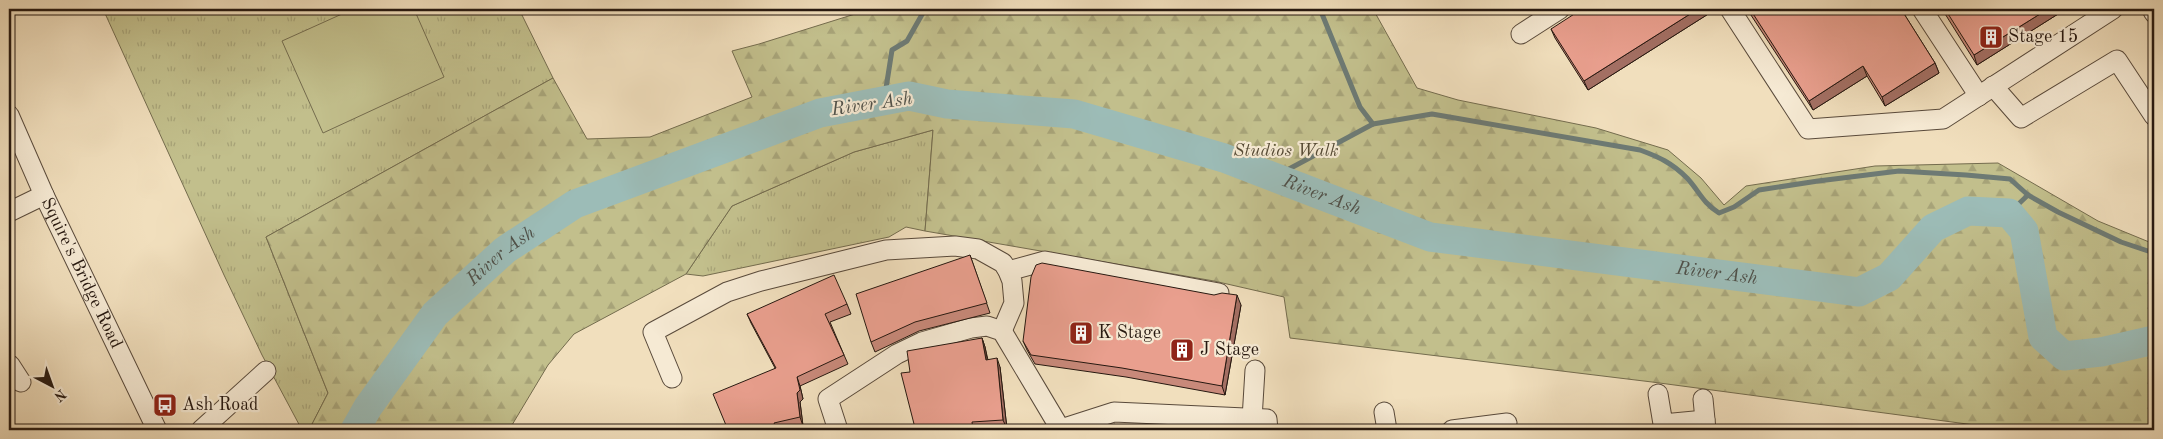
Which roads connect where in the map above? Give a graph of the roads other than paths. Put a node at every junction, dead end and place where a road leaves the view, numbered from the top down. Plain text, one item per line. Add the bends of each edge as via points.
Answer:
1 (1560, 9) edge
2 (1730, 9) edge
3 (1922, 9) edge
4 (2113, 9) edge
5 (2152, 9) edge
6 (2154, 13) edge
7 (1520, 34) dead end
8 (1986, 91) junction
9 (9, 115) edge
10 (2154, 116) edge
11 (44, 195) junction
12 (9, 212) edge
13 (1008, 271) junction
14 (1219, 293) edge
15 (1002, 331) junction
16 (1255, 370) dead end
17 (266, 371) dead end
18 (672, 378) dead end
19 (1658, 394) dead end
20 (1703, 399) dead end
21 (1384, 412) dead end
22 (1252, 419) junction
23 (1507, 423) dead end
24 (1705, 425) edge
25 (157, 430) edge
26 (201, 430) edge
27 (838, 430) edge
28 (1061, 430) edge
29 (1268, 430) edge
30 (1387, 430) edge
31 (1452, 430) edge

1 - 7 street
2 - 8 street via 1808,129 1943,119
3 - 8 street
4 - 8 street
5 - 6 street
8 - 10 street via 2020,118 2117,60
9 - 11 street, Squire's Bridge Road
11 - 12 street
11 - 25 street, Squire's Bridge Road
13 - 14 street via 1045,261
13 - 15 street via 1014,303
13 - 18 street via 1003,263 978,250 955,246 886,250 761,281 727,292 653,332
15 - 27 street via 987,326 971,328 922,342 897,354 828,399
15 - 28 street
16 - 22 street
17 - 26 street
19 - 24 street via 1663,424
20 - 24 street
21 - 30 street
22 - 28 street via 1114,412
22 - 29 street via 1267,419
23 - 31 street

